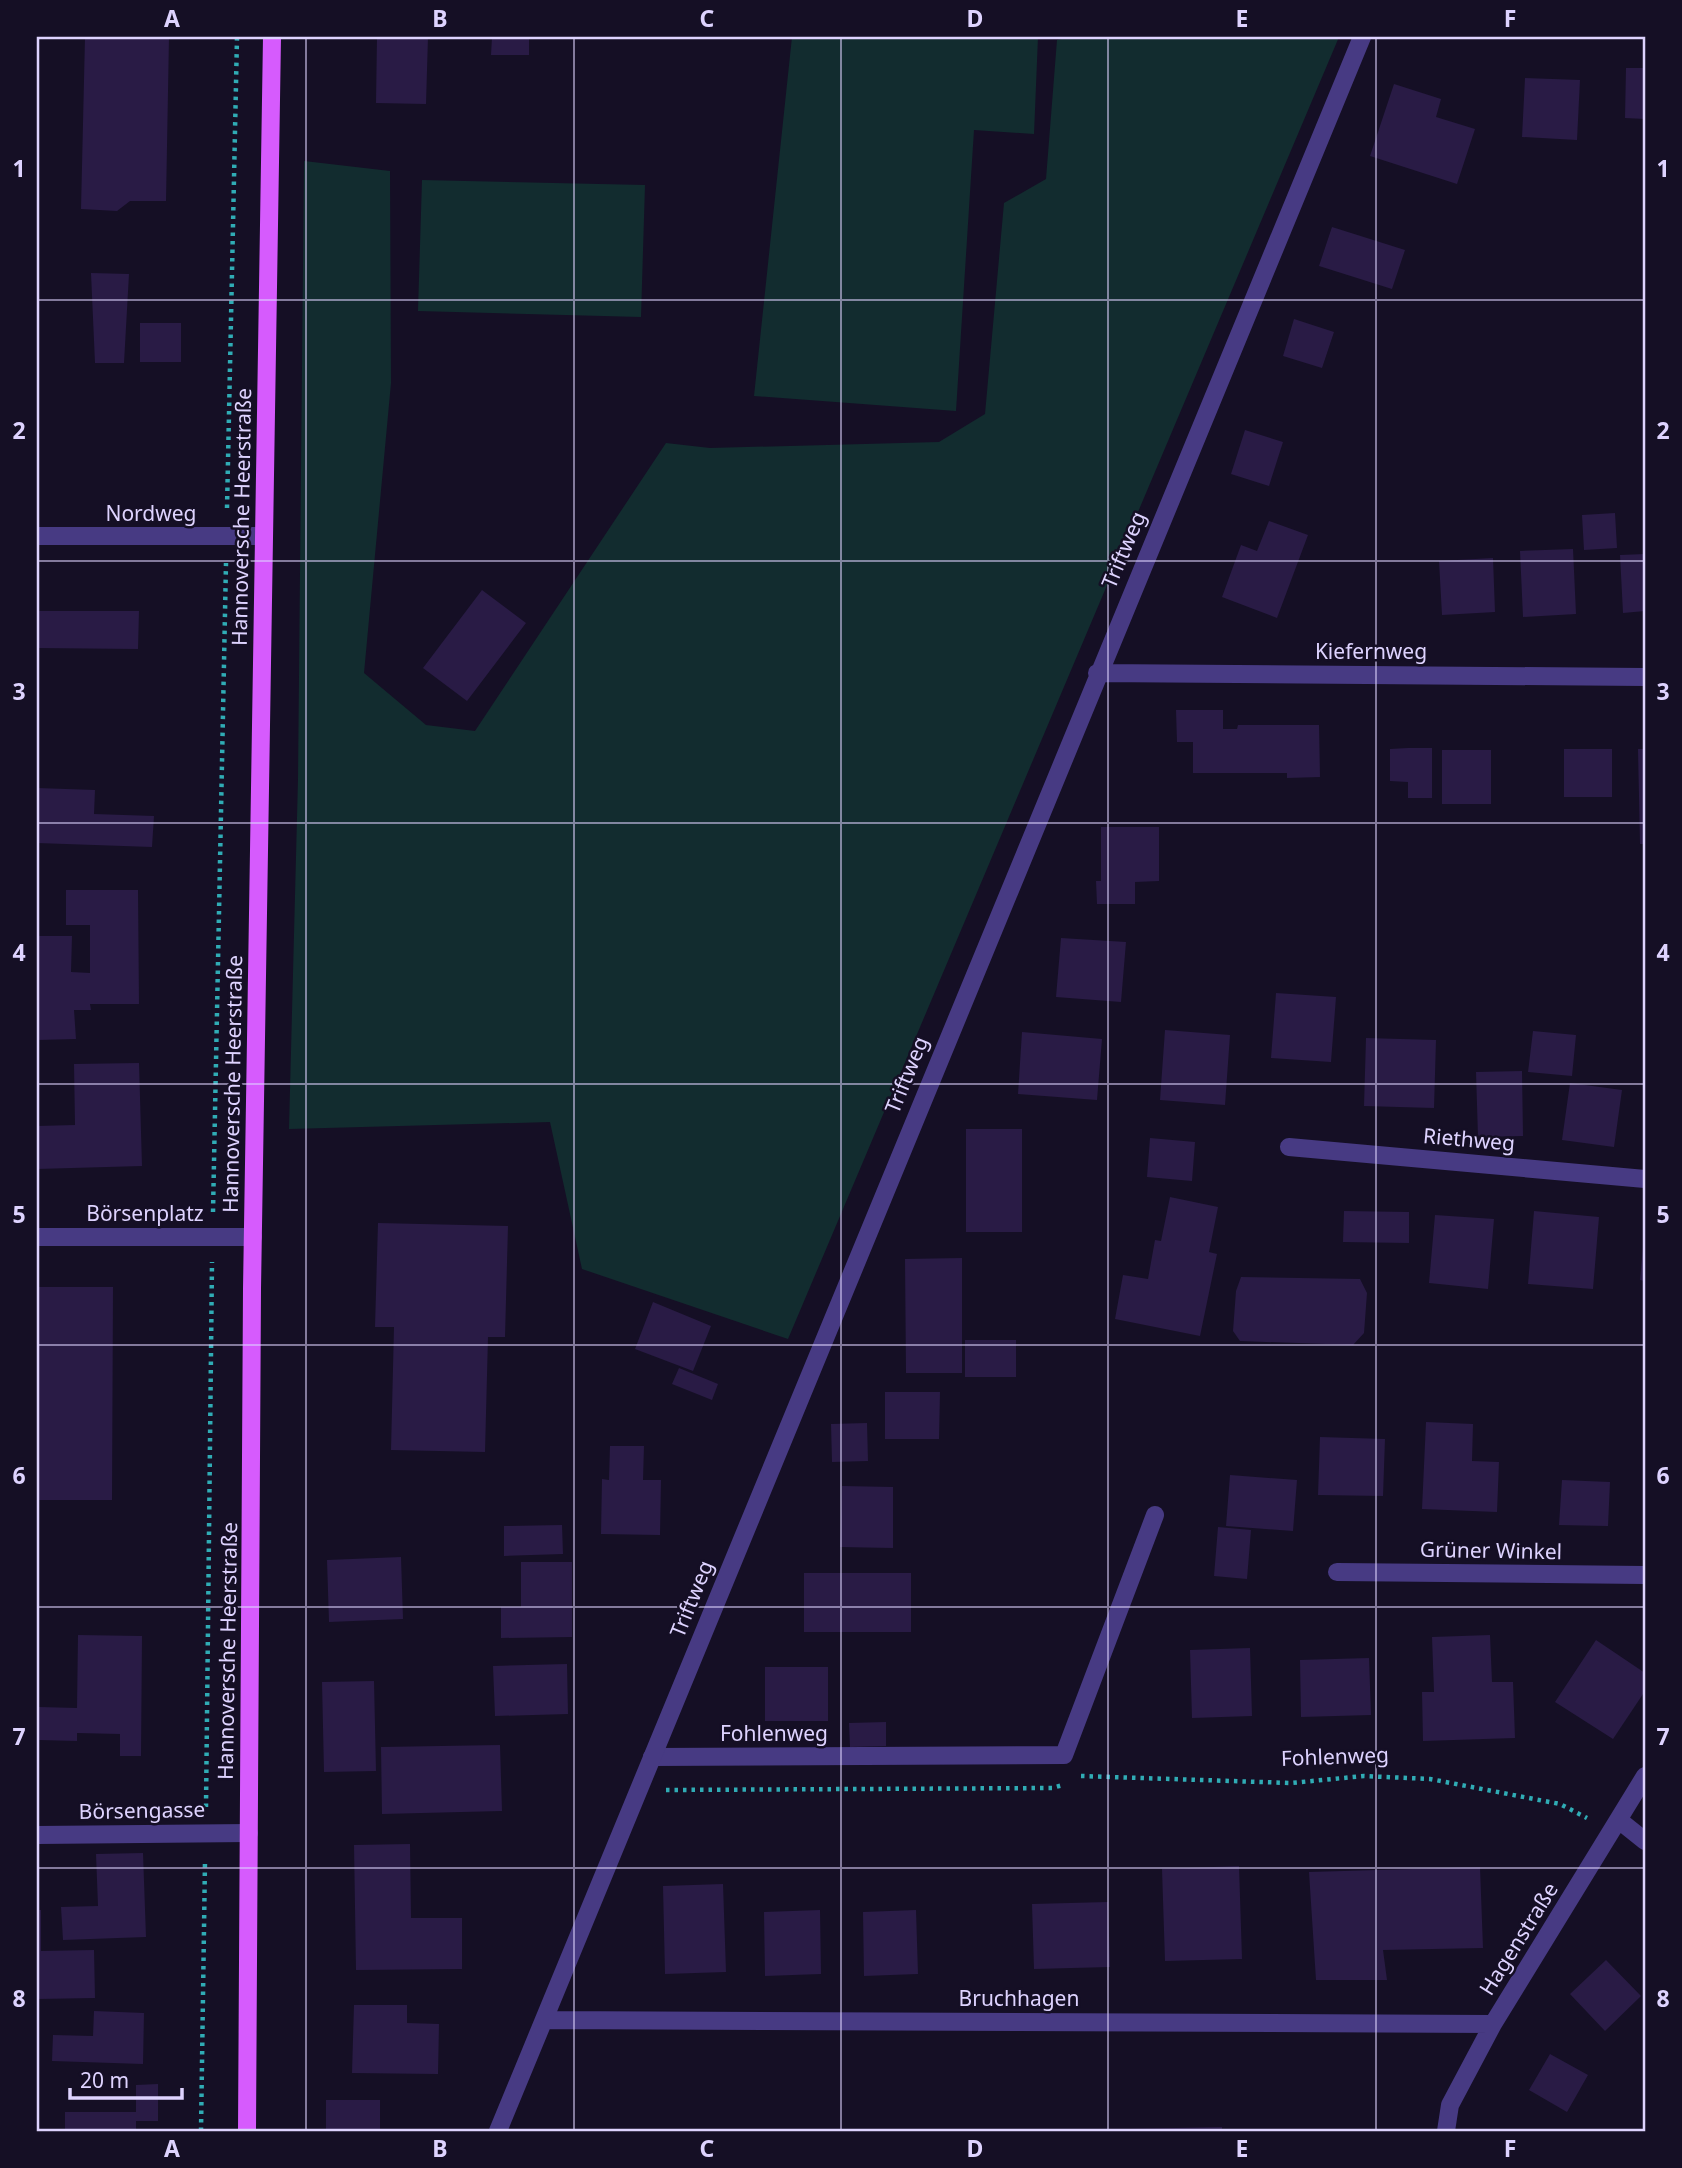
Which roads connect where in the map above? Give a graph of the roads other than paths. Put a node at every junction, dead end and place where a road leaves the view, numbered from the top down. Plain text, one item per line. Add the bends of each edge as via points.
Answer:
1 (272, 37) edge
2 (1362, 37) edge
3 (37, 536) edge
4 (264, 536) junction
5 (1097, 673) junction
6 (1645, 677) edge
7 (1289, 1147) dead end
8 (1645, 1179) edge
9 (37, 1237) edge
10 (253, 1237) junction
11 (1155, 1515) dead end
12 (1336, 1572) dead end
13 (1645, 1575) edge
14 (652, 1757) junction
15 (1645, 1776) edge
16 (1616, 1826) junction
17 (249, 1833) junction
18 (37, 1835) edge
19 (1645, 1841) edge
20 (544, 2020) junction
21 (1493, 2024) junction
22 (247, 2131) edge
23 (498, 2131) edge
24 (1446, 2131) edge

1 - 4 main road, Hannoversche Heerstraße
2 - 5 street, Triftweg
3 - 4 street, Nordweg
4 - 10 main road, Hannoversche Heerstraße
5 - 6 street, Kiefernweg
5 - 14 street, Triftweg
7 - 8 street, Riethweg
9 - 10 street, Börsenplatz
10 - 17 main road, Hannoversche Heerstraße
11 - 14 street, Fohlenweg via 1064,1755
12 - 13 street, Grüner Winkel
14 - 20 street, Triftweg
15 - 16 street, Hagenstraße
16 - 19 street
16 - 21 street, Hagenstraße
17 - 18 street, Börsengasse
17 - 22 main road, Hannoversche Heerstraße
20 - 21 street, Bruchhagen
20 - 23 street, Triftweg
21 - 24 street, Hagenstraße via 1450,2105

